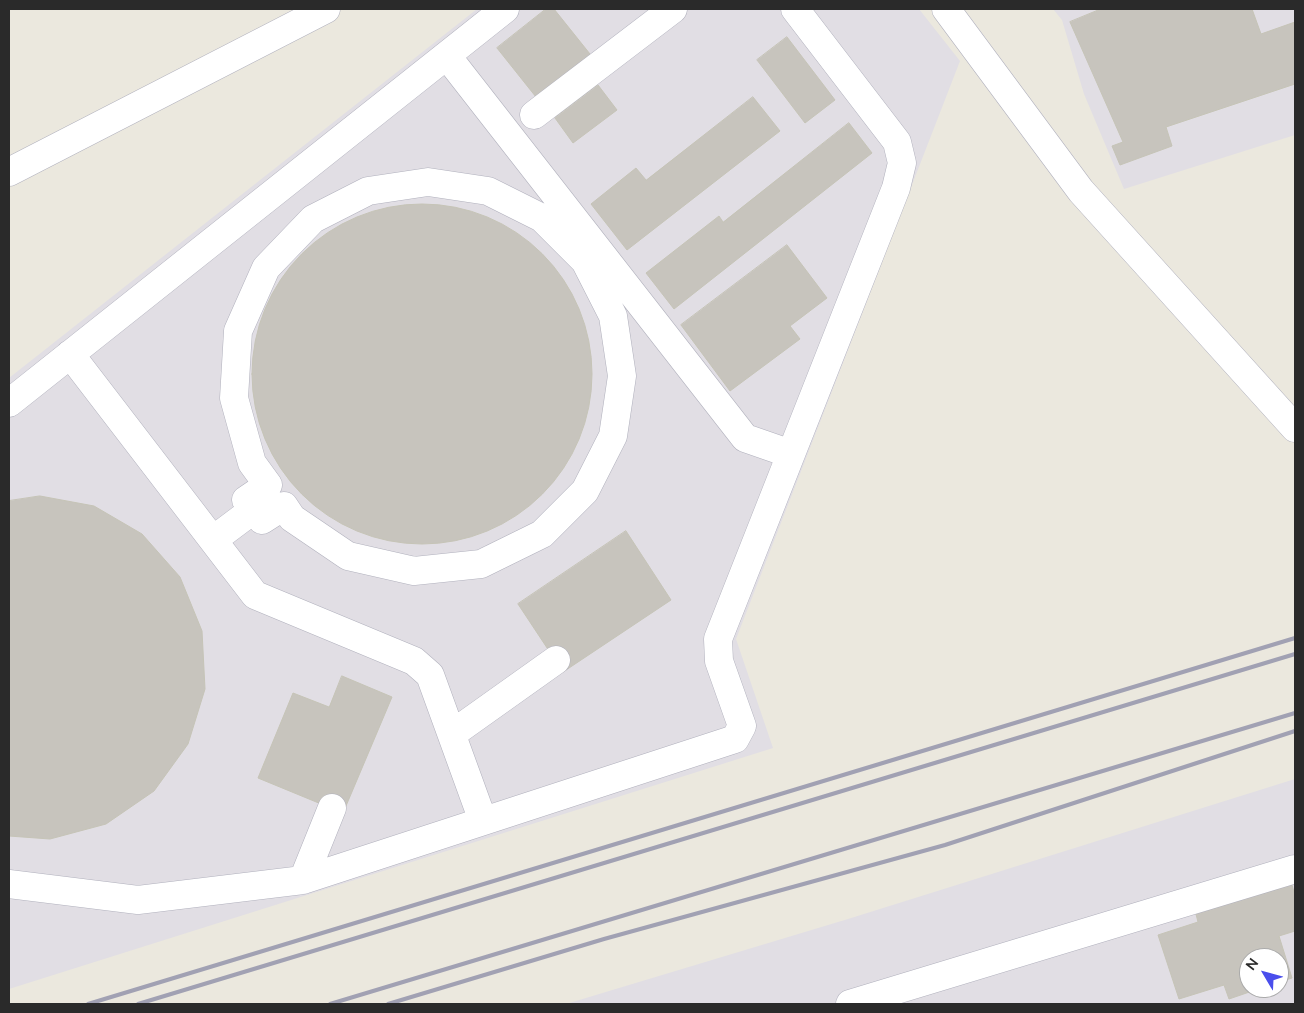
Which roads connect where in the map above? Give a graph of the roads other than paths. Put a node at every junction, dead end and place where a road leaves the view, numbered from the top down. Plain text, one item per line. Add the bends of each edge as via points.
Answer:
1 (326, 9) edge
2 (506, 9) edge
3 (673, 9) edge
4 (795, 9) edge
5 (946, 9) edge
6 (446, 56) junction
7 (534, 115) dead end
8 (9, 172) edge
9 (70, 354) junction
10 (9, 403) edge
11 (1295, 428) edge
12 (791, 454) junction
13 (254, 510) junction
14 (213, 540) junction
15 (556, 660) dead end
16 (452, 734) junction
17 (332, 808) dead end
18 (483, 821) junction
19 (1295, 869) edge
20 (303, 880) junction
21 (9, 884) edge
22 (850, 1004) edge

1 - 8 street
2 - 6 street
3 - 7 street
4 - 12 street via 897,142 902,163 896,188
5 - 11 street via 1081,191
6 - 9 street
6 - 12 street via 746,438
9 - 10 street
9 - 14 street
12 - 18 street via 718,639 718,661 742,726 735,740
13 - 13 street via 246,500 268,485 252,463 234,398 238,330 266,268 313,219 368,192 428,182 488,191 542,218 585,261 613,316 622,376 613,436 585,491 542,534 481,564 414,572 348,556 292,518 284,506 262,520
13 - 14 street
14 - 16 street via 255,595 414,661 430,675
15 - 16 street
16 - 18 street
17 - 20 street
18 - 20 street
19 - 22 street
20 - 21 street via 138,900

